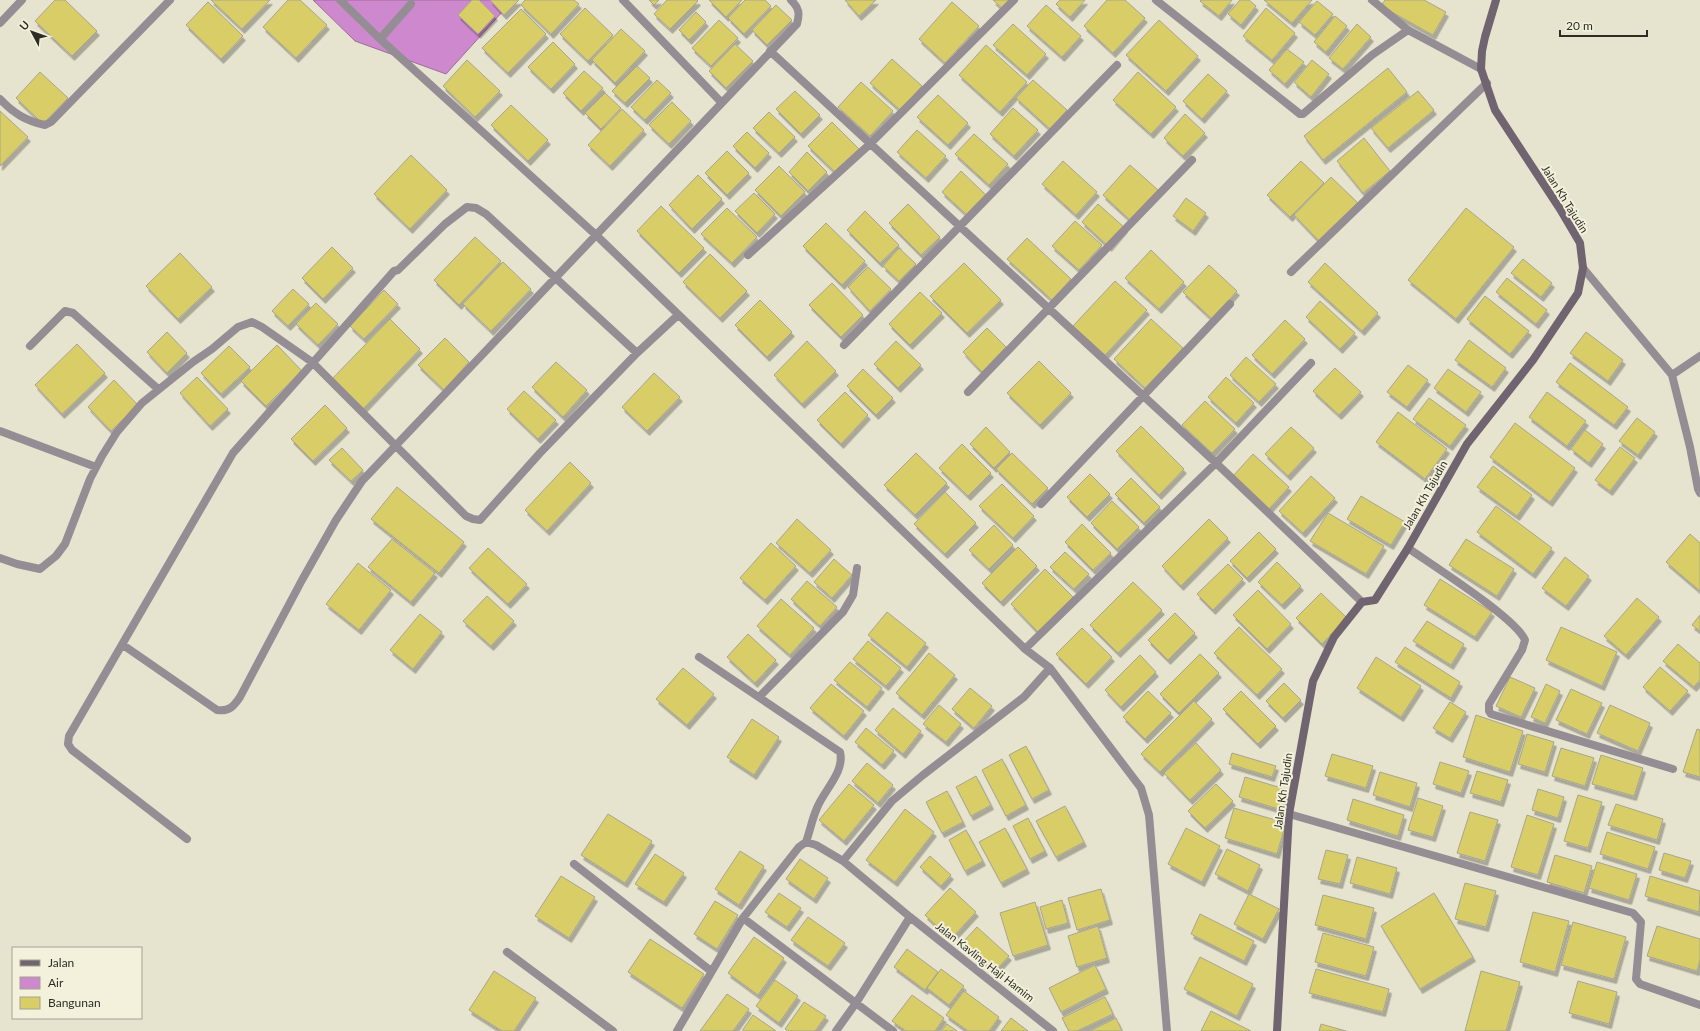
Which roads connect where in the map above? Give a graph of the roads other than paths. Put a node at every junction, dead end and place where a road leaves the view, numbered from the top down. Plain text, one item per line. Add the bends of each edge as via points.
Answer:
1 (22, 0) edge
2 (170, 0) edge
3 (340, 0) edge
4 (623, 0) edge
5 (791, 0) edge
6 (1014, 0) edge
7 (1156, 0) edge
8 (1372, 0) edge
9 (1496, 0) edge
10 (411, 4) dead end
11 (0, 23) edge
12 (1408, 30) junction
13 (380, 39) junction
14 (770, 51) junction
15 (1117, 65) dead end
16 (1481, 69) junction
17 (1487, 83) junction
18 (0, 99) edge
19 (721, 102) junction
20 (870, 144) junction
21 (1192, 160) dead end
22 (959, 226) junction
23 (596, 235) junction
24 (748, 255) dead end
25 (1583, 268) junction
26 (1291, 272) dead end
27 (554, 278) junction
28 (1230, 304) dead end
29 (1050, 309) junction
30 (678, 315) junction
31 (844, 345) dead end
32 (30, 346) dead end
33 (637, 353) junction
34 (1700, 356) edge
35 (312, 362) junction
36 (1311, 364) dead end
37 (1672, 375) junction
38 (158, 389) junction
39 (968, 392) dead end
40 (1143, 395) junction
41 (0, 430) edge
42 (396, 445) junction
43 (1216, 463) junction
44 (96, 467) junction
45 (1700, 493) edge
46 (1041, 504) dead end
47 (1408, 548) junction
48 (0, 558) edge
49 (858, 568) dead end
50 (1362, 602) junction
51 (122, 644) junction
52 (1025, 649) junction
53 (699, 657) dead end
54 (1047, 671) junction
55 (759, 697) junction
56 (1673, 769) dead end
57 (1289, 814) junction
58 (187, 839) dead end
59 (806, 842) junction
60 (843, 860) junction
61 (574, 864) dead end
62 (910, 917) junction
63 (743, 918) junction
64 (507, 952) dead end
65 (711, 971) junction
66 (856, 1003) junction
67 (1700, 1005) edge
68 (1045, 1028) edge
69 (613, 1031) edge
70 (676, 1031) edge
71 (836, 1031) edge
72 (893, 1031) edge
73 (1053, 1031) edge
74 (1168, 1031) edge
75 (1277, 1031) edge

1 - 11 street
2 - 18 street via 51,122 45,125 30,122 11,111
3 - 13 street
4 - 19 street
5 - 14 street via 798,7 797,24
6 - 20 street
7 - 12 street via 1300,114 1307,112 1372,55
8 - 12 street
9 - 16 street, Jalan Kh Tajudin via 1484,37
10 - 13 street
12 - 16 street
13 - 23 street
14 - 19 street
14 - 20 street
15 - 22 street
16 - 17 street, Jalan Kh Tajudin
17 - 25 street, Jalan Kh Tajudin via 1495,110 1580,243
17 - 26 street
19 - 23 street
20 - 22 street
20 - 24 street
21 - 29 street
22 - 29 street
22 - 31 street
23 - 27 street
23 - 30 street
25 - 37 street
25 - 47 street, Jalan Kh Tajudin via 1578,293 1533,360 1467,444
27 - 33 street
27 - 35 street via 486,214 476,208 466,207 394,271
27 - 42 street
28 - 40 street
29 - 39 street
29 - 40 street
30 - 33 street
30 - 52 street
32 - 38 street via 65,311 73,313
33 - 42 street via 540,453 480,520 466,516
34 - 37 street
35 - 38 street via 252,322 238,327
35 - 42 street
35 - 51 street via 233,453
36 - 43 street
37 - 45 street
38 - 44 street via 142,402 117,432
40 - 43 street
40 - 46 street
41 - 44 street
42 - 51 street via 349,498 240,697 231,708 221,711 213,708
43 - 50 street
43 - 52 street
44 - 48 street via 64,544 56,556 40,569
47 - 50 street, Jalan Kh Tajudin via 1376,600
47 - 56 street via 1487,603 1523,634 1526,640 1490,704 1491,714
49 - 55 street via 853,595 843,612
50 - 57 street, Jalan Kh Tajudin via 1334,637 1313,681
51 - 58 street via 69,736 68,744 72,750
52 - 54 street
53 - 55 street
54 - 60 street via 1024,697 892,801
54 - 74 street via 1141,788 1149,815
55 - 59 street via 840,752 842,758 840,768 817,808
57 - 67 street via 1633,913 1641,922 1636,979 1640,984
57 - 75 street, Jalan Kh Tajudin
59 - 60 street, Jalan Kavling Haji Hamim
59 - 63 street
60 - 62 street, Jalan Kavling Haji Hamim
61 - 65 street
62 - 66 street
62 - 68 street, Jalan Kavling Haji Hamim
63 - 65 street
63 - 66 street
64 - 69 street
65 - 70 street
66 - 71 street
66 - 72 street
68 - 73 street, Jalan Kavling Haji Hamim

